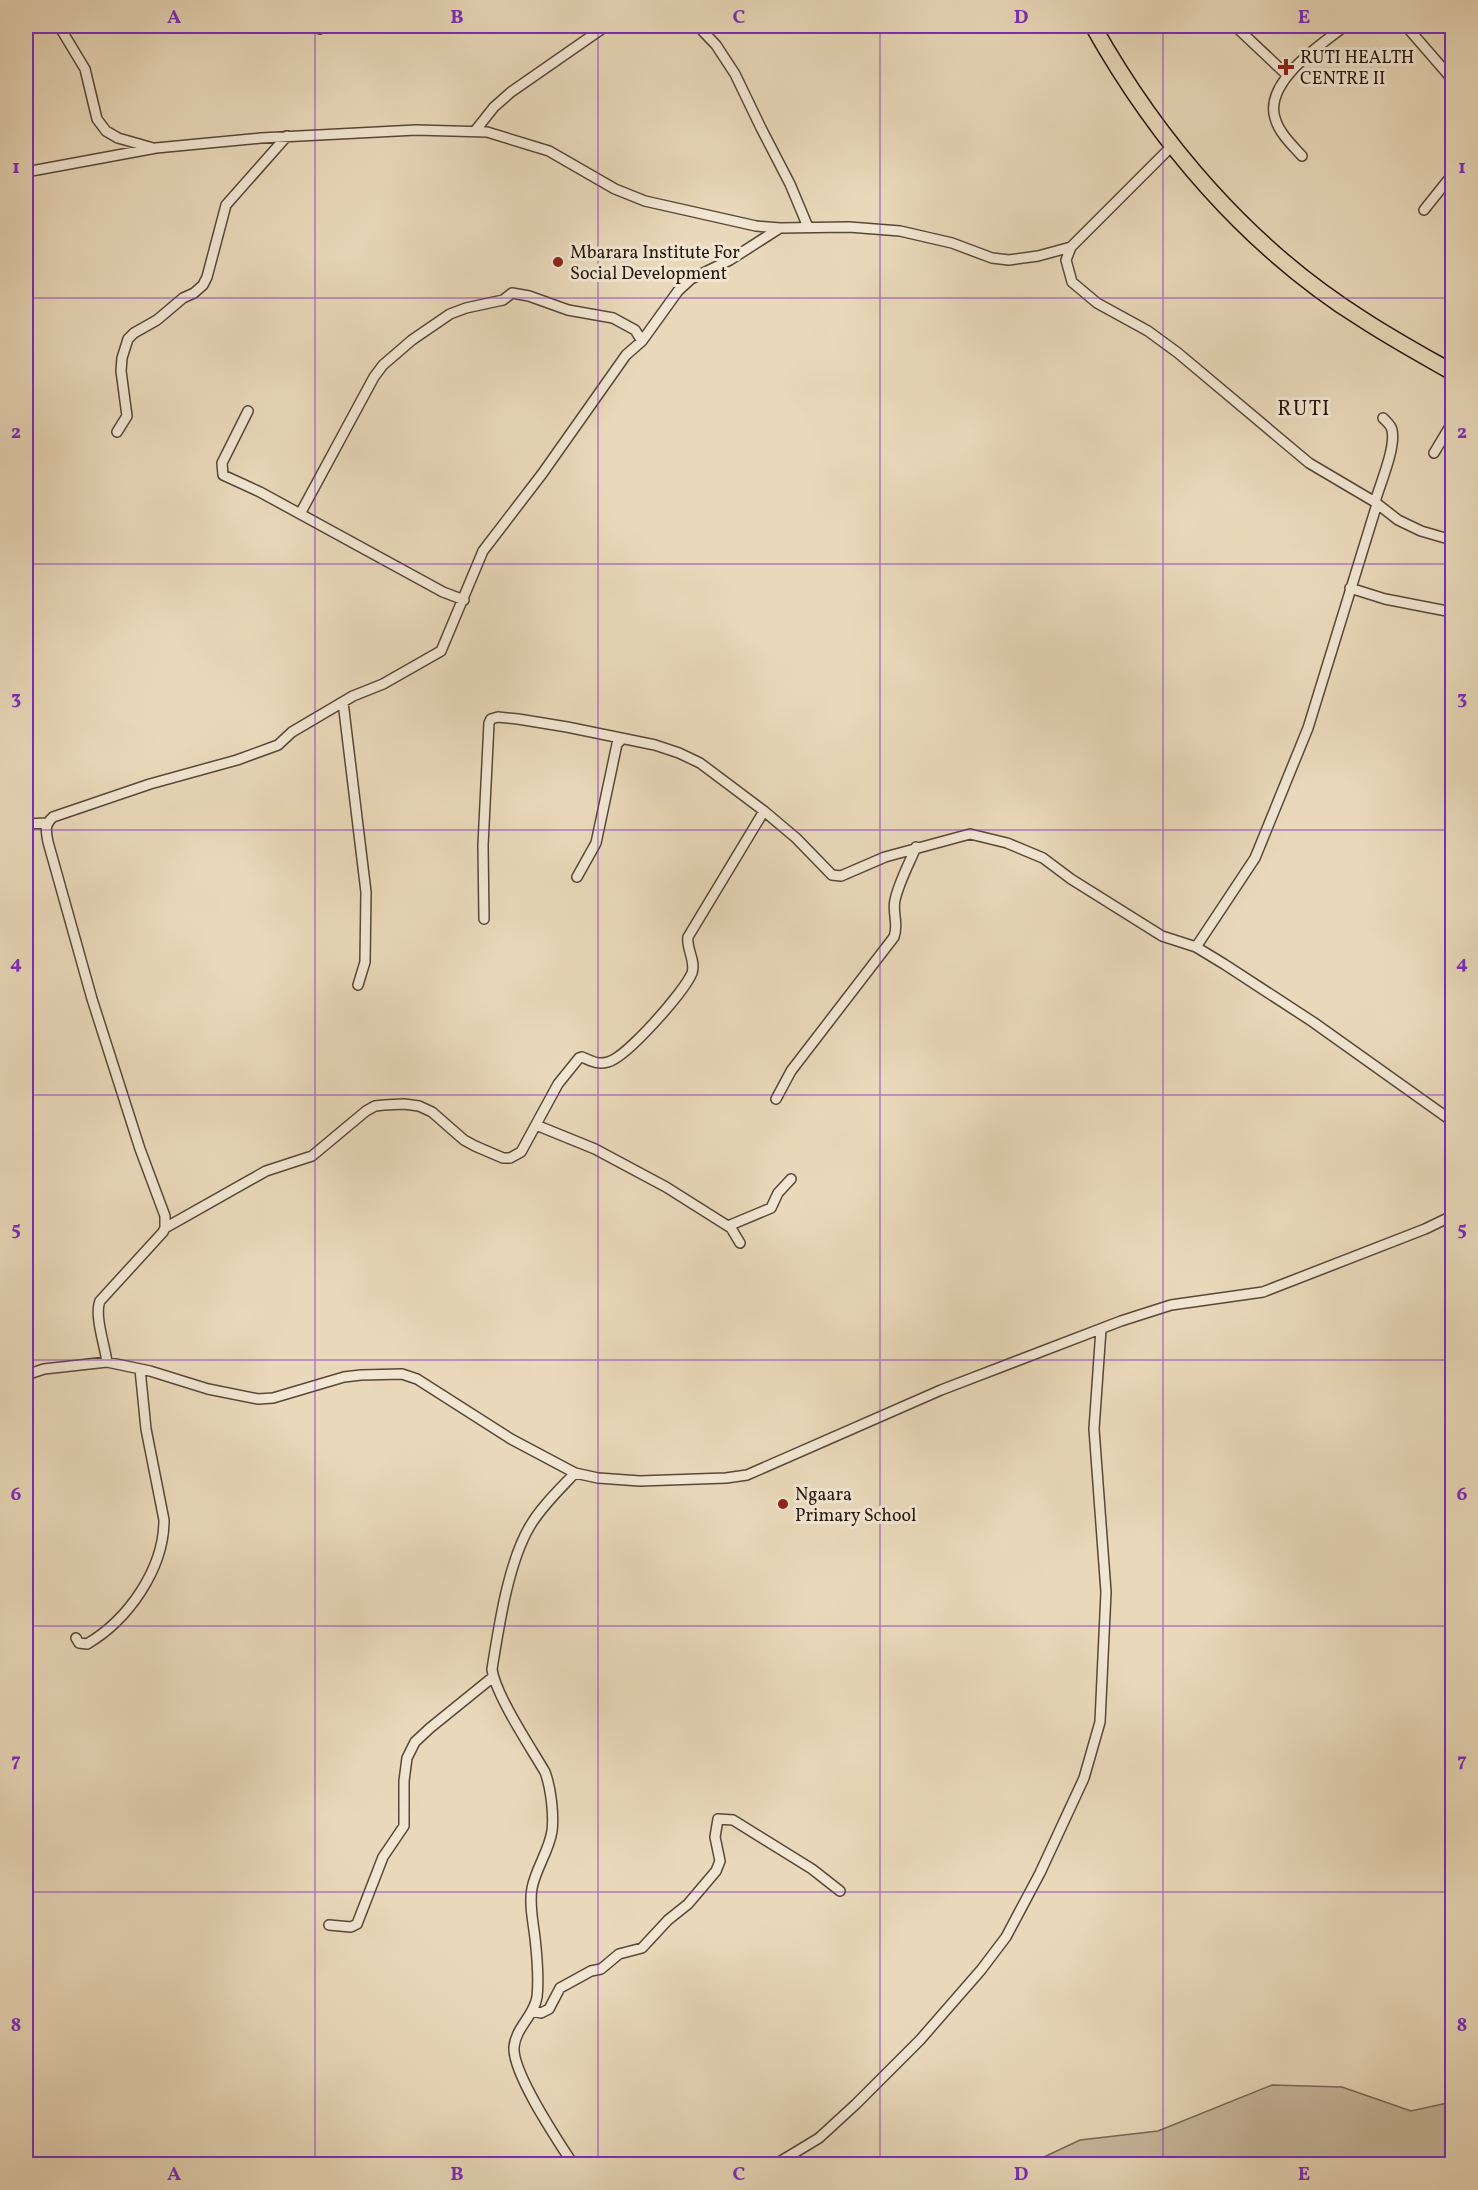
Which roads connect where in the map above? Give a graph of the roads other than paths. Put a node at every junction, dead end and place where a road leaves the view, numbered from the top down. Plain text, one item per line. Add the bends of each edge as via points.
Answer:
1 (59, 26) edge
2 (606, 26) edge
3 (698, 26) edge
4 (1093, 26) edge
5 (1235, 26) edge
6 (1345, 26) edge
7 (1406, 26) edge
8 (1287, 75) junction
9 (1452, 80) edge
10 (475, 131) junction
11 (287, 136) junction
12 (1172, 146) junction
13 (156, 148) junction
14 (1302, 156) dead end
15 (26, 172) edge
16 (1452, 175) edge
17 (1424, 210) dead end
18 (808, 227) junction
19 (780, 228) junction
20 (1071, 247) junction
21 (642, 341) junction
22 (1452, 372) edge
23 (248, 411) dead end
24 (1383, 418) dead end
25 (1452, 423) edge
26 (117, 432) dead end
27 (1434, 453) dead end
28 (1376, 503) junction
29 (300, 514) junction
30 (1452, 540) edge
31 (1350, 588) junction
32 (464, 600) junction
33 (1452, 612) edge
34 (343, 702) junction
35 (621, 740) junction
36 (764, 811) junction
37 (47, 823) junction
38 (26, 824) edge
39 (916, 847) junction
40 (577, 877) dead end
41 (484, 919) dead end
42 (1196, 947) junction
43 (358, 985) dead end
44 (776, 1099) dead end
45 (1452, 1121) edge
46 (536, 1125) junction
47 (791, 1179) dead end
48 (1452, 1216) edge
49 (728, 1226) junction
50 (165, 1228) junction
51 (741, 1243) dead end
52 (1101, 1329) junction
53 (107, 1362) junction
54 (140, 1369) junction
55 (26, 1375) edge
56 (575, 1473) junction
57 (76, 1638) dead end
58 (493, 1677) junction
59 (840, 1891) dead end
60 (329, 1925) dead end
61 (532, 2010) junction
62 (573, 2164) edge
63 (776, 2164) edge

1 - 13 street via 85,69 96,119 118,138
2 - 10 street via 511,92
3 - 18 street via 735,74
4 - 12 main road
5 - 8 street
6 - 8 street
7 - 9 street
8 - 14 street via 1278,89 1274,116 1280,130
10 - 11 street
10 - 19 street via 549,151 615,189 645,201 733,222
11 - 13 street
11 - 26 street via 226,205 202,285 128,339 121,372 127,416
12 - 20 street
12 - 22 main road via 1251,231 1305,279 1361,319
13 - 15 street
16 - 17 street
18 - 19 street
18 - 20 street via 900,231 1009,260
19 - 21 street via 692,279 678,291
20 - 28 street via 1066,260 1072,282 1097,303 1148,331 1309,463
21 - 29 street via 635,330 613,318 568,310 512,293 503,300 450,314 412,340 374,377
21 - 32 street via 626,355 483,551
23 - 29 street via 222,463 223,474
24 - 28 street via 1392,433
25 - 27 street
28 - 30 street via 1414,528
28 - 31 street
29 - 32 street
31 - 33 street
31 - 42 street via 1308,728 1255,858
32 - 34 street via 441,651
34 - 37 street via 269,749 150,784 53,817
34 - 43 street via 366,892 365,962
35 - 36 street via 655,745 700,763
35 - 40 street via 596,843
35 - 41 street via 518,719 491,719 483,845
36 - 39 street via 832,875 841,876
36 - 46 street via 688,937 693,967 680,994 614,1060 596,1064 579,1058 558,1084
37 - 38 street
37 - 50 street via 48,842 92,999 165,1216
39 - 42 street via 970,834 1007,843 1043,858 1162,936
39 - 44 street via 894,901 894,937 791,1071
42 - 45 street via 1313,1022
46 - 49 street via 634,1169
46 - 50 street via 521,1152 503,1158 464,1140 432,1112 419,1106 375,1106 312,1156 266,1171
47 - 49 street via 771,1208
48 - 52 street via 1263,1292 1171,1305
49 - 51 street
50 - 53 street via 100,1301 98,1317
52 - 56 street via 942,1390 747,1474 640,1481
52 - 63 street via 1094,1429 1106,1592 1100,1722 1084,1778 1006,1937 981,1970 920,2040 856,2104 819,2138
53 - 54 street
53 - 55 street
54 - 56 street via 258,1399 353,1376 402,1374 417,1379
54 - 57 street via 164,1534 150,1574 129,1608 87,1644
56 - 58 street via 531,1523 523,1539 509,1584
58 - 60 street via 415,1742 407,1758 404,1826 383,1857 357,1923 351,1927
58 - 61 street via 549,1784 552,1831 531,1898 537,1998
59 - 61 street via 733,1820 718,1819 715,1837 720,1861 688,1904 642,1948 619,1954 601,1969 560,1988 549,2009 541,2013
61 - 62 street via 518,2033 515,2059

